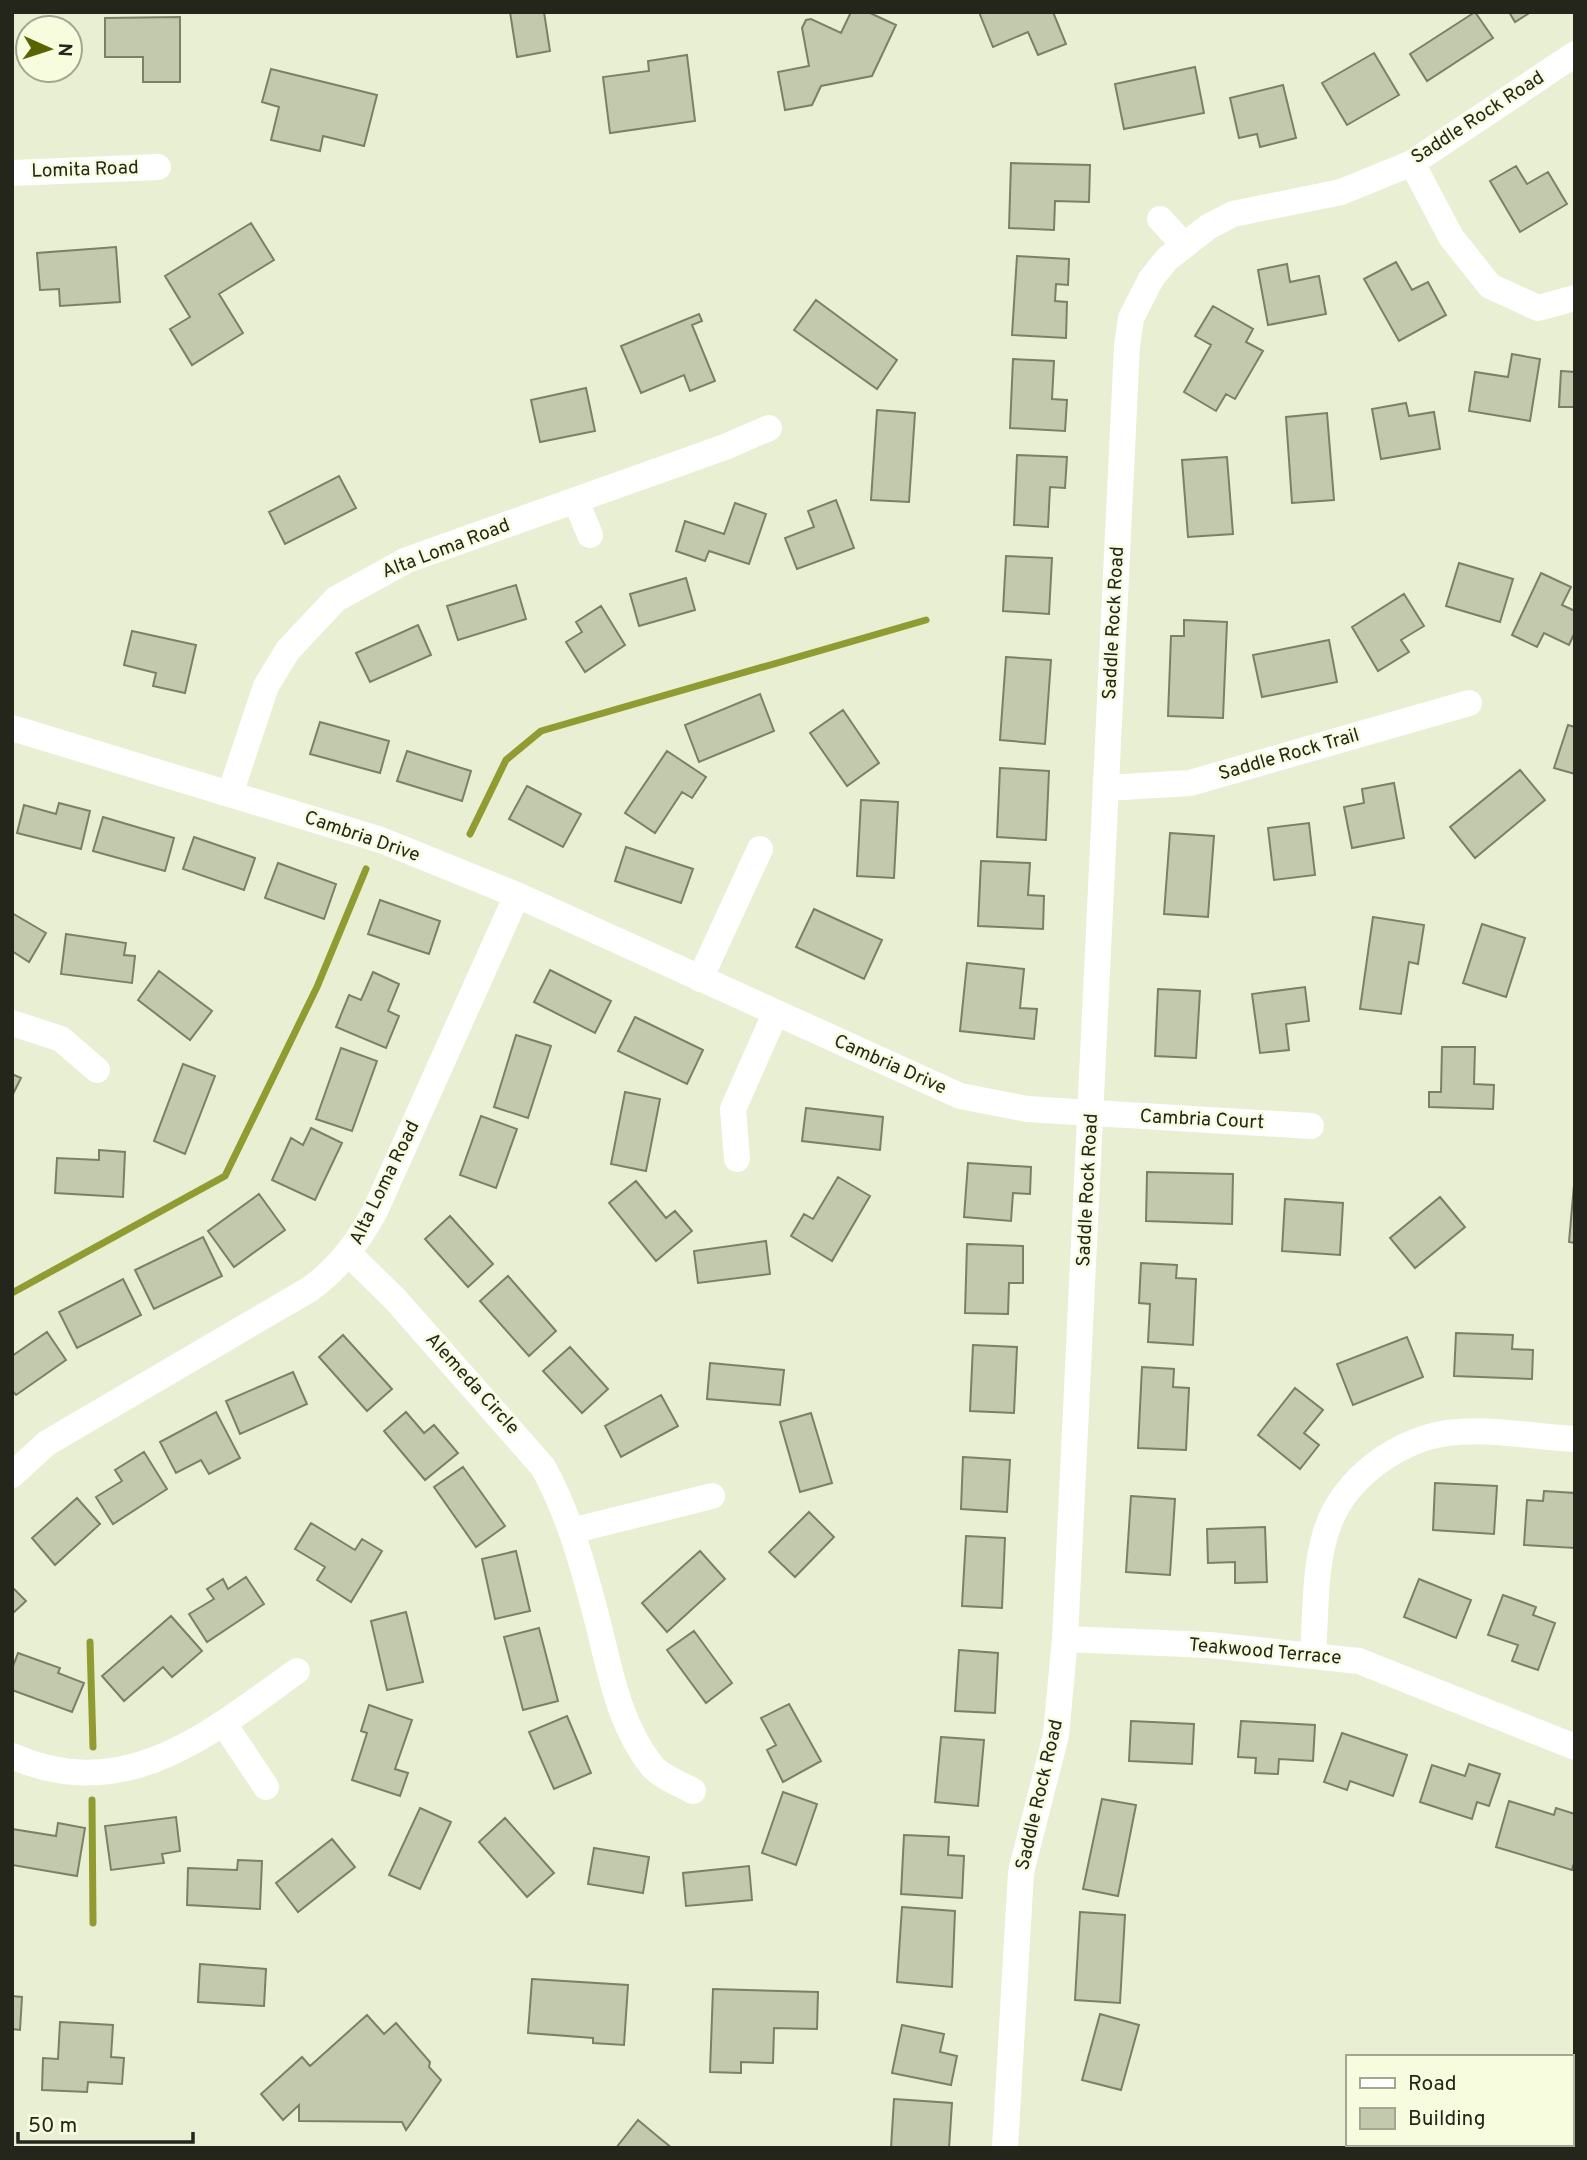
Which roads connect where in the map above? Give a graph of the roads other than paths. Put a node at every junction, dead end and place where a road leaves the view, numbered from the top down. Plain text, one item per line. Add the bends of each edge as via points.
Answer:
1 (1575, 54) edge
2 (1412, 163) junction
3 (158, 167) dead end
4 (12, 173) edge
5 (1160, 219) dead end
6 (1183, 244) junction
7 (1575, 298) edge
8 (769, 428) dead end
9 (576, 501) junction
10 (590, 535) dead end
11 (1469, 702) dead end
12 (12, 728) edge
13 (1106, 788) junction
14 (230, 794) junction
15 (760, 849) dead end
16 (517, 895) junction
17 (700, 979) junction
18 (775, 1014) junction
19 (12, 1023) edge
20 (97, 1070) dead end
21 (1092, 1114) junction
22 (1311, 1126) dead end
23 (737, 1159) dead end
24 (349, 1254) junction
25 (1575, 1439) edge
26 (12, 1475) edge
27 (712, 1496) dead end
28 (571, 1531) junction
29 (1065, 1639) junction
30 (1313, 1654) junction
31 (297, 1671) dead end
32 (224, 1724) junction
33 (1575, 1747) edge
34 (12, 1756) edge
35 (266, 1787) dead end
36 (693, 1791) dead end
37 (1005, 2148) edge

1 - 2 street, Saddle Rock Road
2 - 6 street, Saddle Rock Road via 1340,192 1233,214
2 - 7 street via 1451,237 1490,286 1538,308
3 - 4 street, Lomita Road
5 - 6 street
6 - 13 street, Saddle Rock Road via 1167,258 1140,297 1127,346
8 - 9 street, Alta Loma Road
9 - 10 street
9 - 14 street, Alta Loma Road via 407,560 335,599 288,650 266,686
11 - 13 street, Saddle Rock Trail via 1190,783
12 - 14 street, Cambria Drive
13 - 21 street, Saddle Rock Road
14 - 16 street, Cambria Drive via 381,840
15 - 17 street
16 - 17 street, Cambria Drive
16 - 24 street, Alta Loma Road via 375,1211
17 - 18 street, Cambria Drive
18 - 21 street, Cambria Drive via 960,1096 1027,1109
18 - 23 street via 733,1109
19 - 20 street via 61,1039
21 - 22 street, Cambria Court
21 - 29 street, Saddle Rock Road
24 - 26 street, Alta Loma Road via 310,1289 47,1443
24 - 28 street, Alemeda Circle via 523,1441 560,1498
25 - 30 street via 1459,1432 1430,1436 1375,1464 1354,1483 1326,1530
27 - 28 street
28 - 36 street, Alemeda Circle via 629,1728 654,1768
29 - 30 street, Teakwood Terrace
29 - 37 street, Saddle Rock Road via 1056,1735 1021,1872
30 - 33 street, Teakwood Terrace via 1379,1667
31 - 32 street
32 - 34 street via 174,1752 98,1774 65,1774
32 - 35 street

